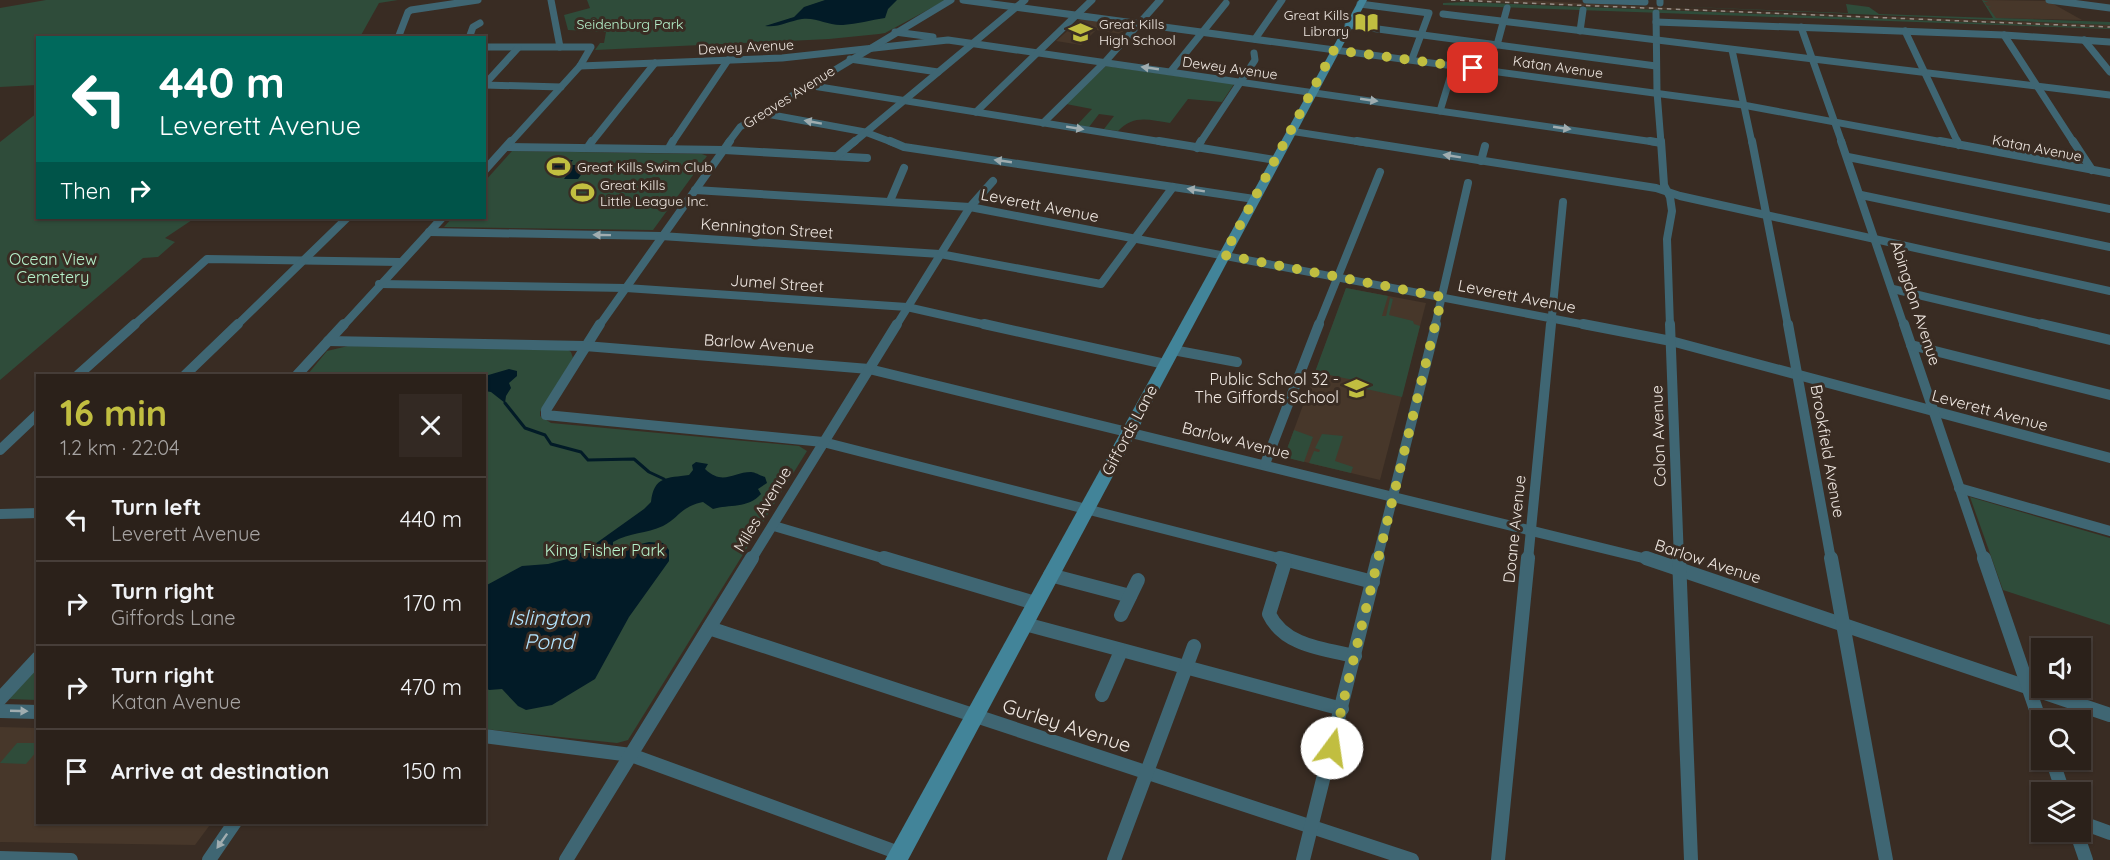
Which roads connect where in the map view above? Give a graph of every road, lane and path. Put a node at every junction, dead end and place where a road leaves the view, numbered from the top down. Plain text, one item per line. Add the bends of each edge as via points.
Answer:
1 (478, 0) edge
2 (551, 0) edge
3 (951, 0) edge
4 (963, 0) edge
5 (1025, 0) edge
6 (1092, 0) edge
7 (1160, 0) edge
8 (1282, 0) edge
9 (1586, 0) edge
10 (2049, 0) edge
11 (1362, 2) edge
12 (1645, 2) dead end
13 (1226, 3) dead end
14 (1016, 7) junction
15 (1507, 8) dead end
16 (2110, 8) edge
17 (1584, 10) dead end
18 (1656, 13) dead end
19 (1443, 14) dead end
20 (1076, 15) junction
21 (1503, 22) junction
22 (1656, 22) junction
23 (480, 23) dead end
24 (1138, 24) junction
25 (1348, 25) junction
26 (1801, 27) junction
27 (1580, 31) junction
28 (1905, 31) junction
29 (895, 32) junction
30 (1202, 32) junction
31 (2004, 34) junction
32 (1422, 35) junction
33 (399, 36) edge
34 (470, 36) edge
35 (948, 39) junction
36 (1255, 39) junction
37 (2084, 40) junction
38 (1656, 41) junction
39 (2110, 42) edge
40 (974, 43) junction
41 (1497, 45) junction
42 (560, 46) junction
43 (486, 47) edge
44 (518, 48) junction
45 (868, 48) junction
46 (1334, 50) junction
47 (1732, 50) junction
48 (1037, 52) junction
49 (1254, 53) dead end
50 (850, 59) junction
51 (1412, 59) junction
52 (1813, 59) junction
53 (728, 60) junction
54 (1105, 62) junction
55 (655, 63) junction
56 (1454, 65) junction
57 (580, 66) junction
58 (1656, 66) junction
59 (1171, 71) junction
60 (938, 72) junction
61 (2110, 72) edge
62 (1925, 73) junction
63 (1241, 82) junction
64 (486, 83) edge
65 (486, 85) edge
66 (807, 85) junction
67 (561, 87) junction
68 (2038, 87) junction
69 (1311, 92) junction
70 (1657, 92) junction
71 (2110, 95) edge
72 (903, 100) junction
73 (1743, 105) junction
74 (1440, 111) junction
75 (976, 112) junction
76 (761, 113) junction
77 (1835, 122) junction
78 (1043, 123) junction
79 (1290, 131) junction
80 (866, 132) junction
81 (1661, 143) junction
82 (1959, 145) junction
83 (1485, 146) dead end
84 (507, 147) junction
85 (588, 147) junction
86 (669, 148) junction
87 (1197, 148) junction
88 (724, 150) junction
89 (837, 156) junction
90 (1848, 157) junction
91 (867, 158) dead end
92 (1275, 160) junction
93 (1481, 161) junction
94 (904, 168) dead end
95 (486, 169) edge
96 (2092, 170) junction
97 (1380, 172) dead end
98 (2110, 173) edge
99 (993, 181) dead end
100 (1467, 183) dead end
101 (1173, 187) junction
102 (695, 190) junction
103 (1669, 192) junction
104 (1861, 195) junction
105 (1254, 199) junction
106 (890, 201) junction
107 (1563, 202) dead end
108 (970, 207) junction
109 (2110, 209) edge
110 (1768, 215) junction
111 (346, 219) edge
112 (441, 219) edge
113 (429, 232) junction
114 (661, 236) junction
115 (1137, 238) junction
116 (1876, 239) junction
117 (2110, 247) edge
118 (940, 254) junction
119 (1224, 255) junction
120 (303, 260) junction
121 (400, 262) junction
122 (1337, 276) junction
123 (380, 284) junction
124 (626, 288) junction
125 (1893, 289) junction
126 (2110, 291) edge
127 (1442, 297) junction
128 (907, 307) junction
129 (1552, 318) junction
130 (2110, 340) edge
131 (328, 341) junction
132 (1671, 341) junction
133 (1911, 345) junction
134 (585, 346) junction
135 (1169, 357) junction
136 (1237, 362) dead end
137 (869, 369) junction
138 (79, 374) edge
139 (186, 374) edge
140 (298, 374) edge
141 (1797, 374) junction
142 (2110, 395) edge
143 (1933, 411) junction
144 (36, 416) edge
145 (1129, 431) junction
146 (824, 442) junction
147 (0, 450) edge
148 (2110, 458) edge
149 (1265, 464) junction
150 (1959, 488) junction
151 (1394, 495) junction
152 (1086, 511) junction
153 (36, 513) edge
154 (0, 514) edge
155 (774, 526) junction
156 (1530, 529) junction
157 (2110, 531) edge
158 (1285, 562) junction
159 (1680, 568) junction
160 (1050, 575) junction
161 (1138, 580) dead end
162 (1372, 582) junction
163 (1130, 596) junction
164 (1035, 603) junction
165 (1121, 615) dead end
166 (1024, 624) junction
167 (1844, 625) junction
168 (709, 628) junction
169 (1194, 646) dead end
170 (1121, 651) junction
171 (1355, 656) junction
172 (36, 660) edge
173 (1186, 668) junction
174 (2029, 687) junction
175 (1102, 695) dead end
176 (0, 699) edge
177 (1342, 709) junction
178 (2036, 710) edge
179 (0, 711) edge
180 (36, 712) edge
181 (974, 715) junction
182 (2110, 715) edge
183 (486, 736) edge
184 (631, 755) junction
185 (1148, 772) junction
186 (234, 824) edge
187 (2091, 826) edge
188 (1311, 827) junction
189 (2110, 833) edge
190 (2080, 842) edge
191 (898, 857) edge
192 (0, 858) edge
193 (71, 860) edge
194 (209, 860) edge
195 (566, 860) edge
196 (1114, 860) edge
197 (1304, 860) edge
198 (1412, 860) edge
199 (1498, 860) edge
200 (1691, 860) edge
201 (1886, 860) edge
202 (2086, 860) edge

1 - 33 street via 411,9
2 - 42 street
3 - 29 street, Greaves Avenue
4 - 14 street, Katan Avenue
5 - 14 street
6 - 20 street
7 - 24 street
8 - 36 street
9 - 12 street
10 - 16 street
11 - 25 street, Giffords Lane
11 - 32 street via 1429,13
13 - 30 street
14 - 20 street, Katan Avenue
14 - 40 street
15 - 21 street
17 - 27 street
18 - 22 street, Colon Avenue
19 - 21 street
20 - 24 street, Katan Avenue
20 - 48 street
21 - 27 street
21 - 41 street
22 - 26 street
22 - 38 street, Colon Avenue
23 - 34 street via 473,27
24 - 30 street, Katan Avenue
24 - 54 street
25 - 32 street
25 - 46 street, Giffords Lane
26 - 28 street
26 - 52 street, Abingdon Avenue
27 - 38 street
28 - 31 street
28 - 62 street
29 - 35 street
29 - 45 street, Greaves Avenue
30 - 36 street, Katan Avenue
30 - 59 street
31 - 37 street
31 - 68 street
32 - 41 street
32 - 51 street
35 - 40 street, Dewey Avenue
35 - 45 street, Dewey Avenue
36 - 46 street, Katan Avenue
37 - 39 street
37 - 61 street
38 - 47 street
38 - 58 street, Colon Avenue
40 - 48 street, Dewey Avenue
40 - 60 street
41 - 58 street
42 - 44 street
42 - 57 street via 591,47
43 - 44 street
44 - 64 street
45 - 50 street, Greaves Avenue
45 - 53 street, Dewey Avenue
46 - 51 street, Katan Avenue
46 - 69 street, Giffords Lane
47 - 52 street
47 - 73 street, Brookfield Avenue
48 - 54 street, Dewey Avenue
48 - 75 street
49 - 63 street via 1255,60
50 - 60 street
50 - 66 street, Greaves Avenue
51 - 56 street, Katan Avenue
52 - 62 street
52 - 77 street, Abingdon Avenue
53 - 55 street, Dewey Avenue
53 - 86 street
59 -> 54 street, Dewey Avenue
54 - 78 street
55 - 57 street, Dewey Avenue
55 - 85 street
56 - 70 street, Katan Avenue
56 - 74 street
57 - 67 street
58 - 70 street, Colon Avenue
59 - 63 street, Dewey Avenue
60 - 72 street
62 - 68 street
62 - 82 street
63 - 69 street, Dewey Avenue
63 - 87 street
65 - 67 street
66 - 72 street
66 - 76 street, Greaves Avenue
67 - 84 street
68 - 71 street
68 - 96 street
69 -> 74 street, Dewey Avenue
69 - 79 street, Giffords Lane
70 - 73 street, Katan Avenue
70 - 81 street, Colon Avenue
72 - 75 street
72 - 80 street
73 - 77 street, Katan Avenue
73 - 110 street, Brookfield Avenue
74 -> 81 street, Dewey Avenue
75 - 78 street
80 -> 76 street
76 - 88 street, Greaves Avenue via 740,127
77 - 82 street, Katan Avenue
77 - 90 street, Abingdon Avenue
78 -> 87 street via 1121,132
79 - 92 street, Giffords Lane
93 -> 79 street
80 - 89 street
101 -> 80 street via 904,147
81 - 103 street, Colon Avenue via 1664,185
82 - 96 street, Katan Avenue
83 - 93 street
84 - 85 street
84 - 95 street
85 - 86 street
86 - 88 street
87 - 92 street
88 - 89 street
88 - 102 street, Greaves Avenue
89 - 91 street
90 - 104 street, Abingdon Avenue
90 - 109 street
92 - 105 street, Giffords Lane
93 - 103 street
94 - 106 street
96 - 98 street, Katan Avenue
97 - 122 street
99 - 108 street, Miles Avenue
100 - 127 street
105 -> 101 street
101 - 115 street
102 - 106 street, Leverett Avenue
102 - 114 street, Greaves Avenue
103 - 110 street
103 - 132 street, Colon Avenue via 1672,222 1666,239
104 - 116 street, Abingdon Avenue
104 - 117 street
105 - 119 street, Giffords Lane
106 - 108 street, Leverett Avenue
107 - 129 street, Doane Avenue
108 - 115 street, Leverett Avenue
108 - 118 street, Miles Avenue
110 - 116 street
110 - 141 street, Brookfield Avenue
111 - 120 street
112 - 113 street
114 -> 113 street, Kennington Street
113 - 121 street
114 - 118 street, Kennington Street
114 - 124 street, Greaves Avenue
115 - 118 street, Kennington Street via 1101,284
115 - 119 street, Leverett Avenue
116 - 125 street, Abingdon Avenue
116 - 126 street
118 - 128 street, Miles Avenue
119 - 122 street, Leverett Avenue
119 - 135 street, Giffords Lane
120 - 121 street
120 - 138 street via 207,259
120 - 139 street
121 - 123 street
122 - 127 street, Leverett Avenue
122 - 149 street
123 - 124 street, Jumel Street
123 - 131 street
124 - 128 street, Jumel Street
124 - 134 street, Greaves Avenue
125 - 130 street
125 - 133 street, Abingdon Avenue
127 - 129 street, Leverett Avenue
127 - 151 street
128 - 135 street, Jumel Street
128 - 137 street, Miles Avenue
129 - 132 street, Leverett Avenue
129 - 156 street, Doane Avenue
131 - 134 street, Barlow Avenue
131 - 140 street
132 - 141 street, Leverett Avenue
132 - 159 street, Colon Avenue
133 - 142 street
133 - 143 street, Abingdon Avenue
134 - 137 street, Barlow Avenue
134 - 146 street, Greaves Avenue via 546,415
135 - 136 street, Jumel Street
135 - 145 street, Giffords Lane
137 - 145 street, Barlow Avenue
137 - 146 street, Miles Avenue
141 - 143 street, Leverett Avenue
141 - 167 street, Brookfield Avenue
143 - 148 street, Leverett Avenue
143 - 150 street, Abingdon Avenue
144 - 147 street
145 - 149 street, Barlow Avenue
145 - 152 street, Giffords Lane
146 - 152 street
146 - 155 street, Miles Avenue
149 - 151 street, Barlow Avenue
150 - 157 street
150 - 174 street, Abingdon Avenue
151 - 156 street, Barlow Avenue
151 - 162 street
152 - 158 street
152 - 160 street, Giffords Lane
153 - 154 street
155 - 164 street
155 - 168 street, Miles Avenue
156 - 159 street, Barlow Avenue
156 - 199 street, Doane Avenue
158 - 162 street
158 - 171 street via 1269,614 1271,622 1301,642
159 - 167 street, Barlow Avenue
159 - 200 street, Colon Avenue
160 - 163 street
160 - 164 street, Giffords Lane
161 - 163 street
162 - 171 street
163 - 165 street
164 - 166 street, Giffords Lane
166 - 170 street
166 - 181 street, Giffords Lane
167 - 174 street, Barlow Avenue
167 - 201 street, Brookfield Avenue
168 - 181 street, Gurley Avenue
168 - 184 street, Miles Avenue
169 - 173 street
170 - 173 street
170 - 175 street
171 - 177 street
172 - 176 street
173 - 177 street
173 - 185 street
174 - 178 street, Abingdon Avenue
174 - 182 street, Barlow Avenue
177 - 188 street
179 -> 180 street
181 - 185 street, Gurley Avenue
181 - 191 street, Giffords Lane
183 - 184 street
184 - 191 street
184 - 195 street, Miles Avenue
185 - 188 street, Gurley Avenue
185 - 196 street
186 -> 194 street
187 - 189 street
188 - 197 street
188 - 198 street, Gurley Avenue
190 - 202 street
192 - 193 street

